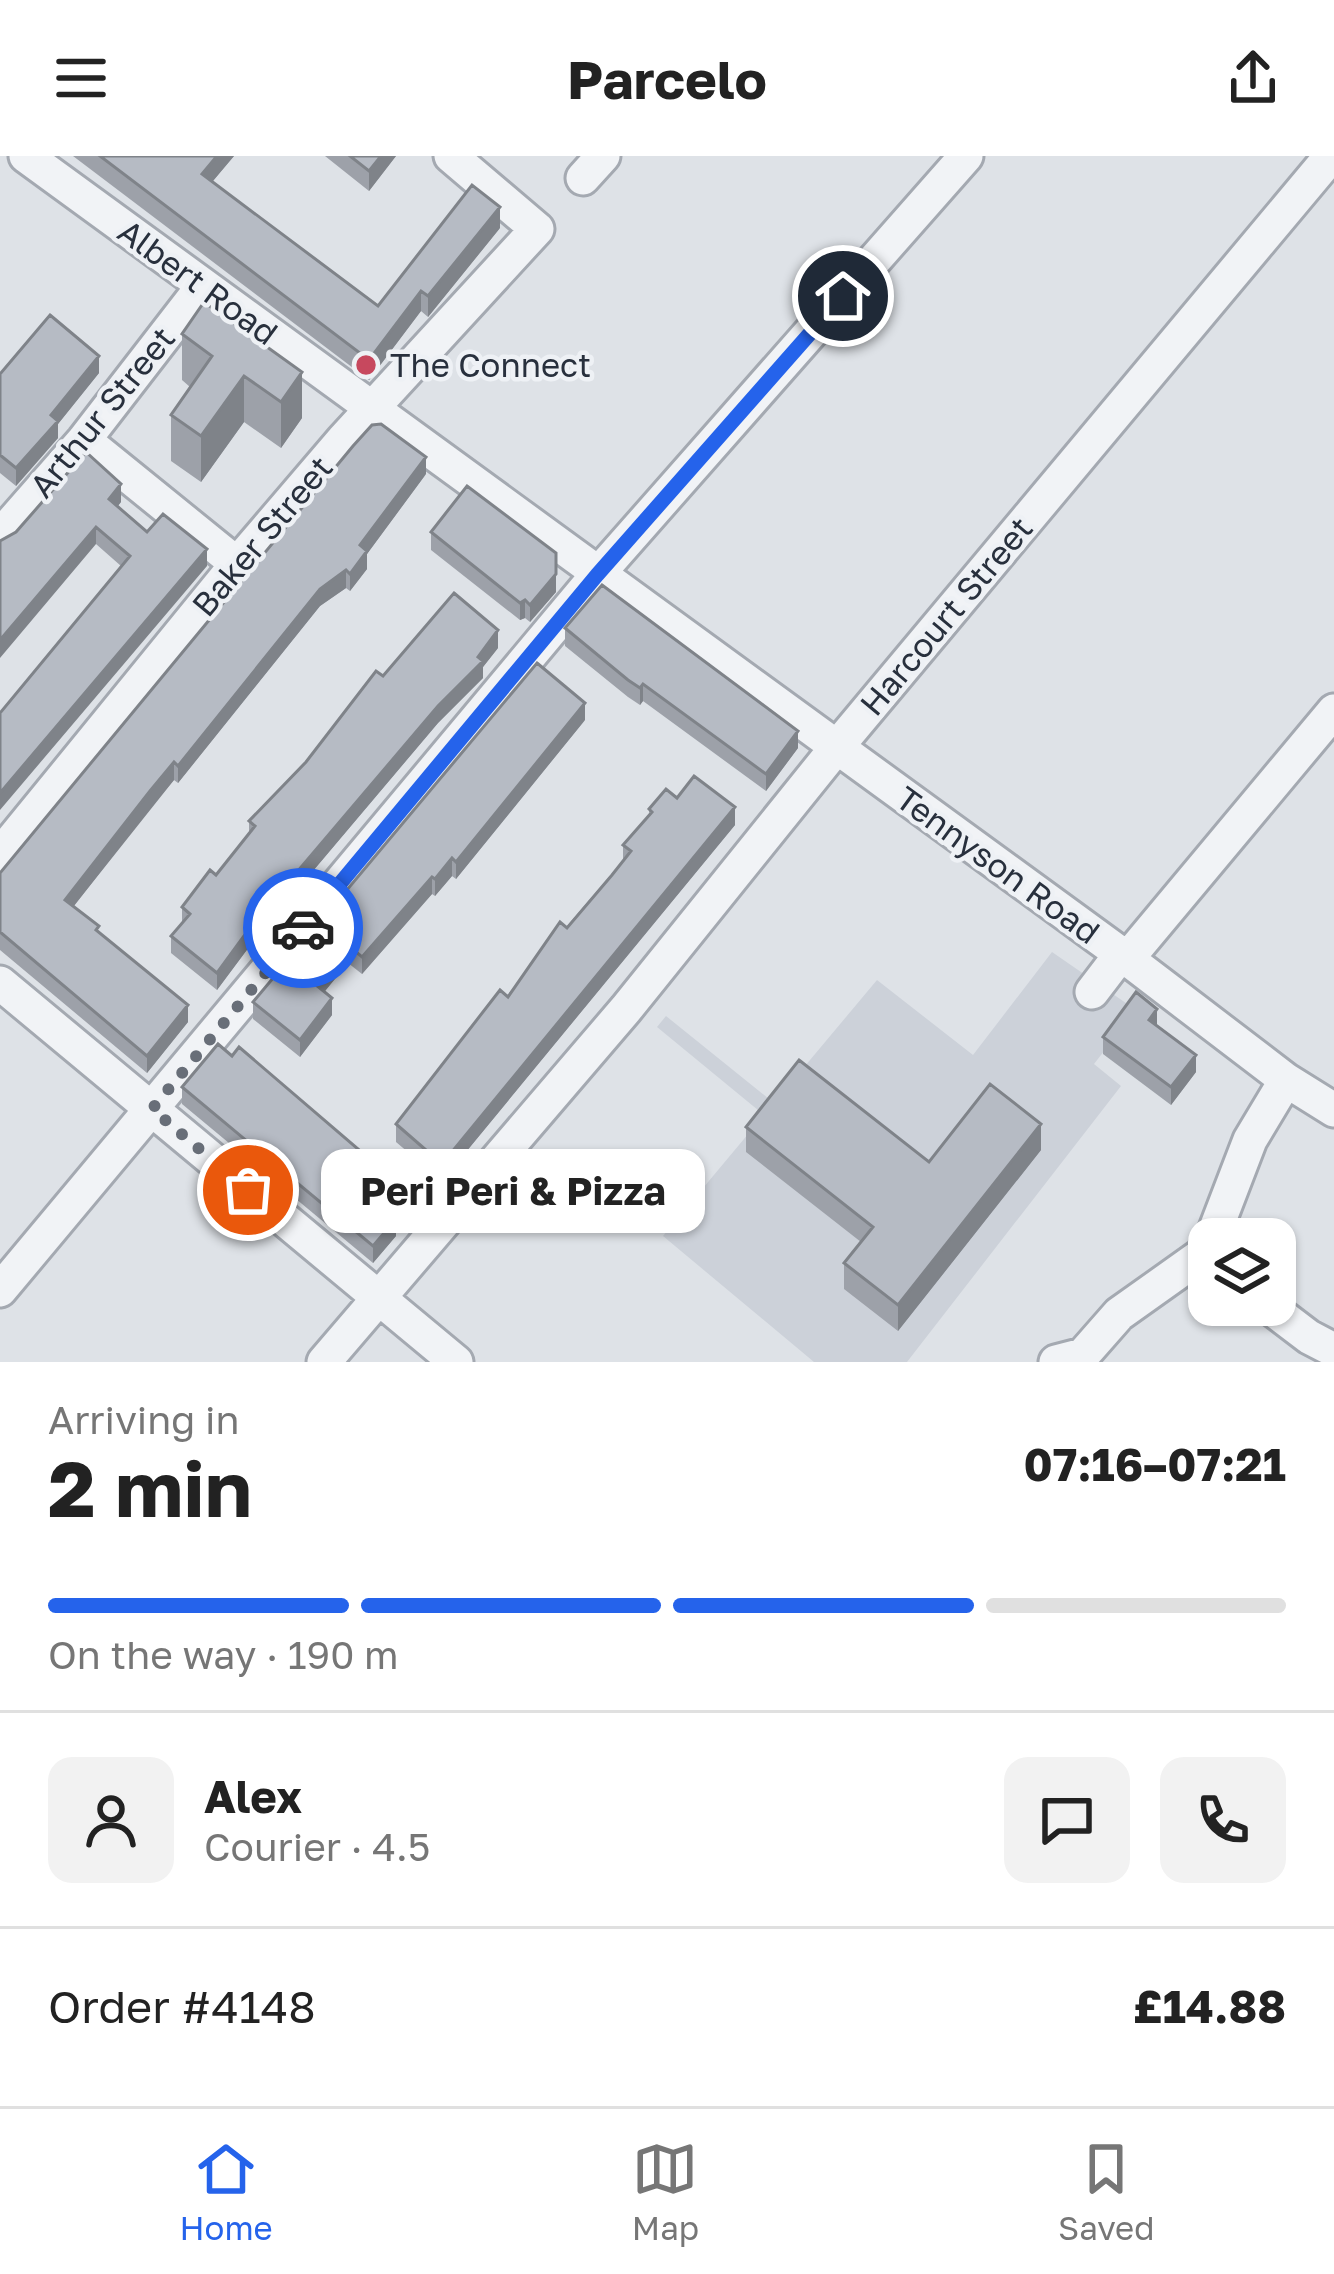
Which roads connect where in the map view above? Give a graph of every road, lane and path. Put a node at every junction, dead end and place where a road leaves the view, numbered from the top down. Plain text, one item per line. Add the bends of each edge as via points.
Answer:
1 (26, 156) edge
2 (451, 156) edge
3 (966, 156) edge
4 (1331, 156) edge
5 (203, 286) junction
6 (371, 408) junction
7 (84, 440) junction
8 (0, 536) edge
9 (236, 564) junction
10 (597, 575) junction
11 (1334, 710) edge
12 (836, 748) junction
13 (0, 855) edge
14 (1124, 957) junction
15 (0, 983) edge
16 (1091, 992) dead end
17 (1286, 1080) junction
18 (152, 1109) junction
19 (1334, 1110) edge
20 (1220, 1218) edge
21 (1188, 1264) edge
22 (0, 1290) edge
23 (377, 1298) junction
24 (1295, 1326) edge
25 (1334, 1350) edge
26 (1074, 1360) edge
27 (324, 1362) edge
28 (455, 1362) edge

1 - 5 street, Albert Road
2 - 6 street, Baker Street via 537,230
3 - 10 street
4 - 12 street, Harcourt Street
5 - 6 street, Albert Road
5 - 7 street, Arthur Street
6 - 9 street, Baker Street
6 - 10 street, Tennyson Road
7 - 8 street, Arthur Street
7 - 9 street
9 - 13 street, Baker Street
10 - 12 street, Tennyson Road
10 - 18 street
11 - 14 street
12 - 14 street, Tennyson Road
12 - 23 street, Harcourt Street via 626,1010
14 - 16 street
14 - 17 street, Tennyson Road
15 - 18 street
17 - 19 street, Tennyson Road
17 - 20 street via 1250,1139
18 - 22 street
18 - 23 street
21 - 26 street via 1119,1314
23 - 27 street, Harcourt Street
23 - 28 street
24 - 25 street

